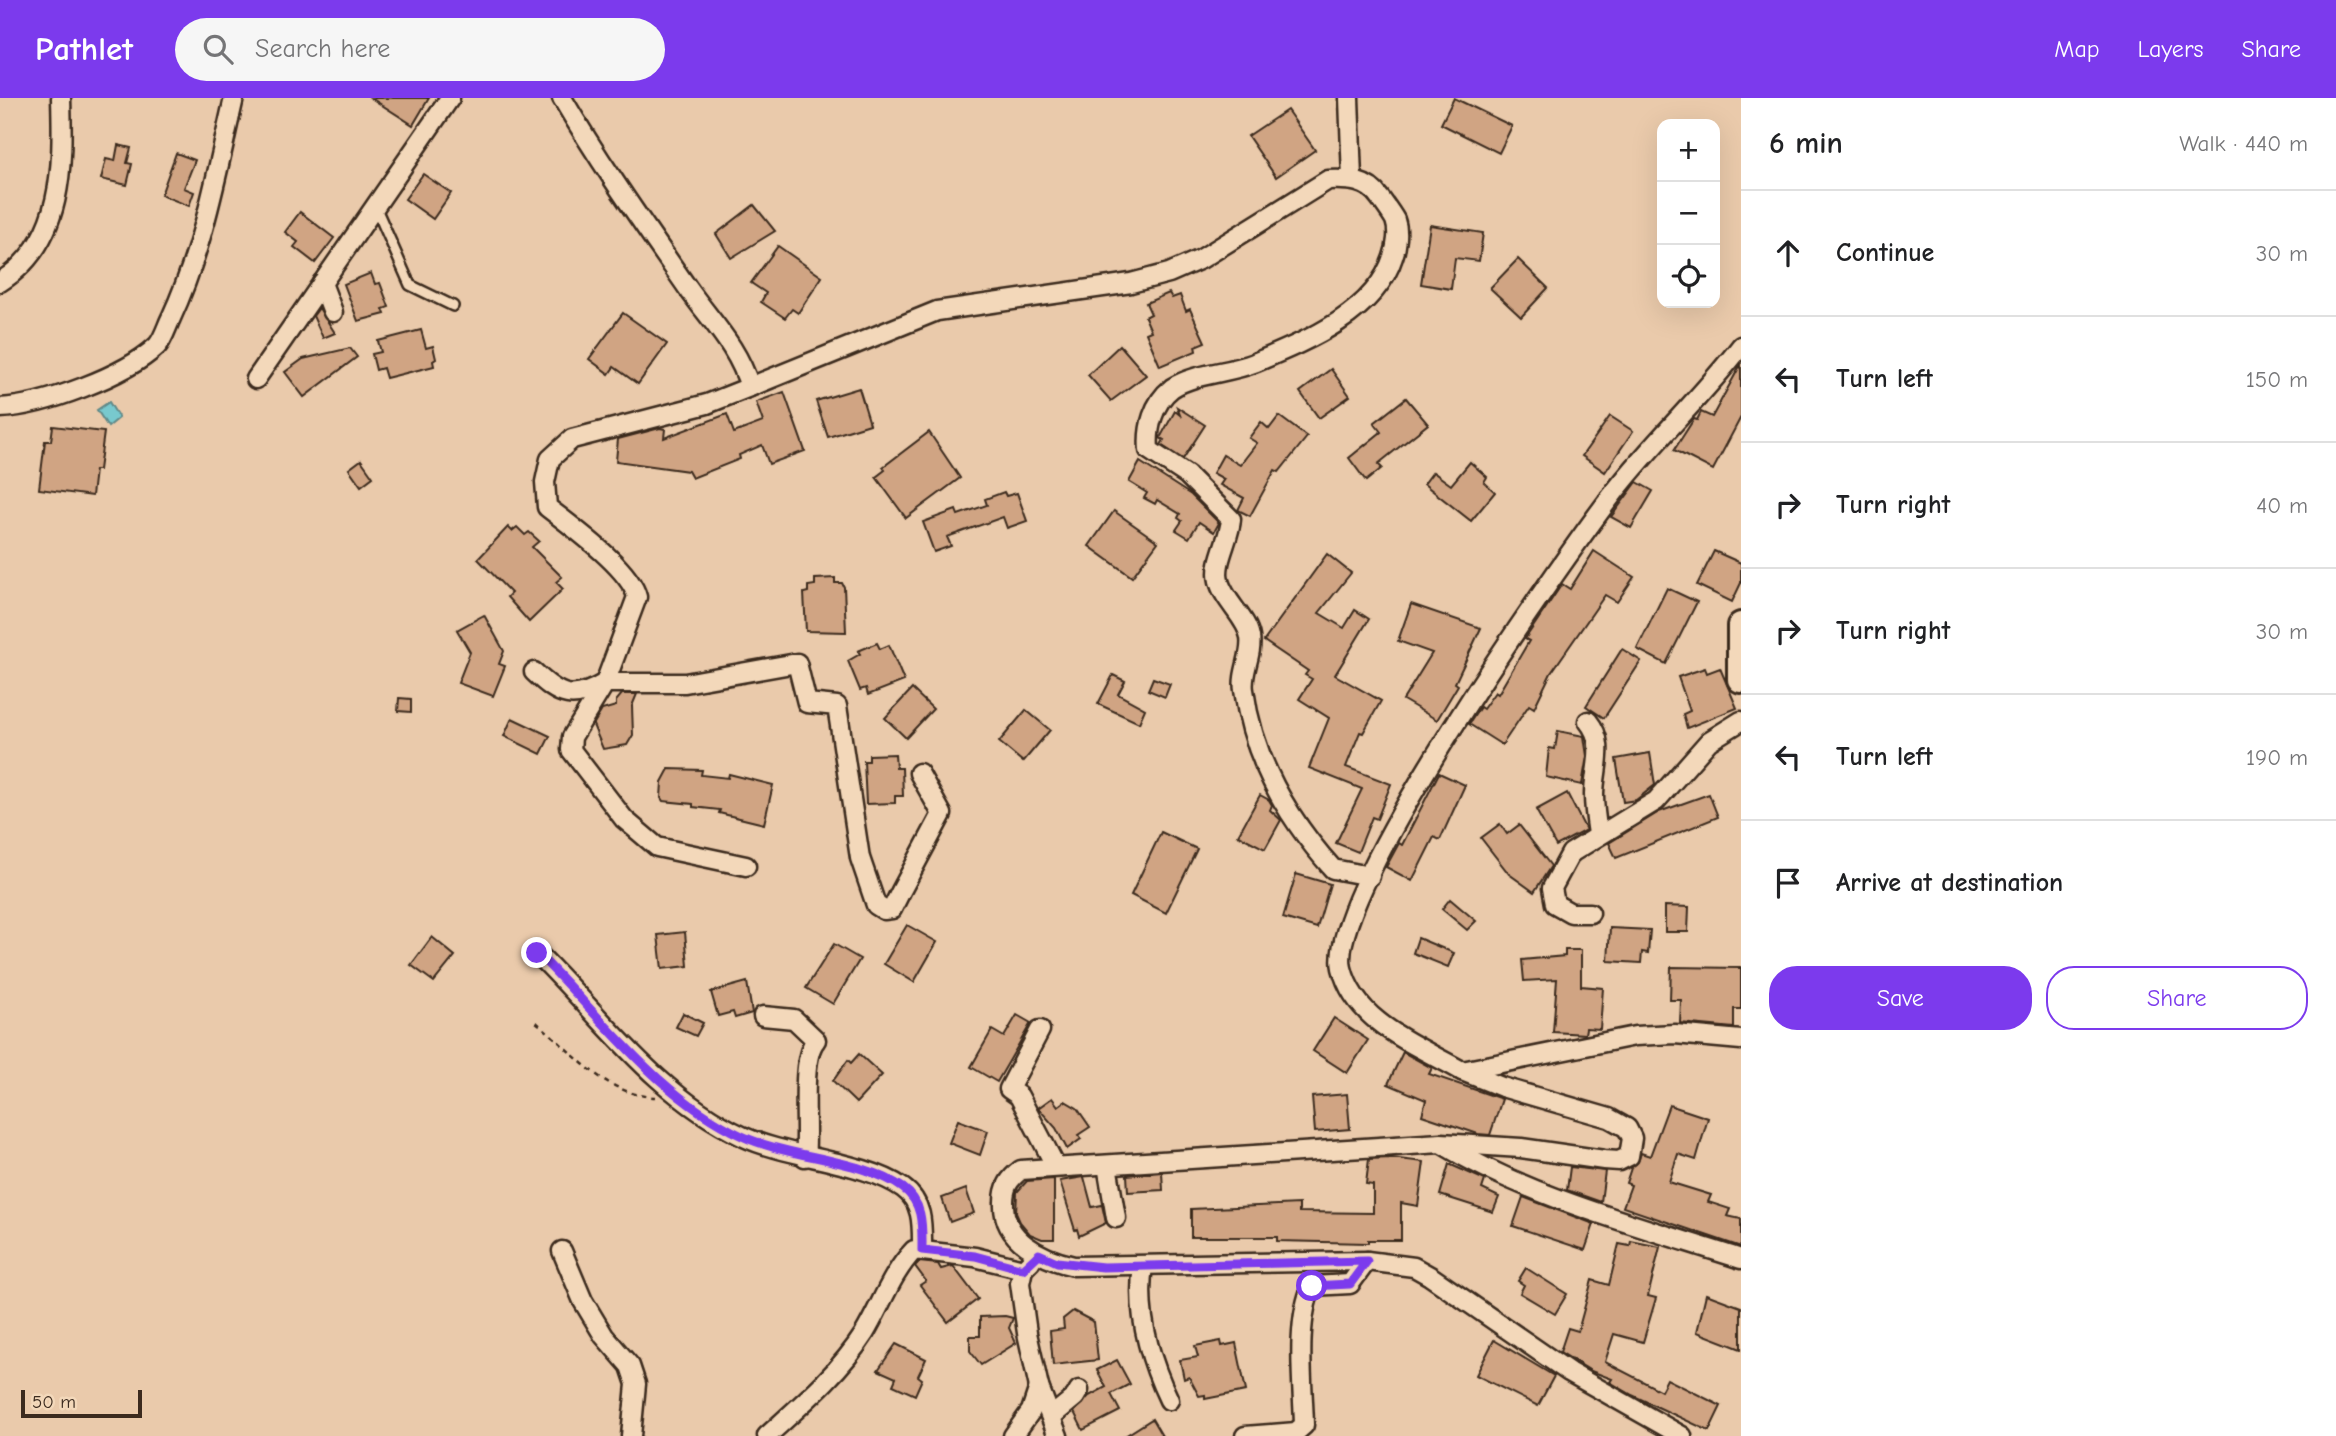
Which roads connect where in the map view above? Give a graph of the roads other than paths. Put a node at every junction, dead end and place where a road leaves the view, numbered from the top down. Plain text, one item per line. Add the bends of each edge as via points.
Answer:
1 (61, 98) edge
2 (233, 98) edge
3 (450, 98) edge
4 (562, 98) edge
5 (1349, 98) edge
6 (1352, 179) junction
7 (374, 204) junction
8 (0, 282) edge
9 (322, 283) junction
10 (453, 306) dead end
11 (333, 312) dead end
12 (1741, 346) edge
13 (256, 379) dead end
14 (750, 387) junction
15 (0, 408) edge
16 (1741, 626) edge
17 (534, 673) dead end
18 (1741, 680) edge
19 (605, 683) junction
20 (1588, 721) dead end
21 (1741, 721) edge
22 (919, 773) dead end
23 (1598, 834) junction
24 (746, 866) dead end
25 (1370, 876) junction
26 (1590, 913) dead end
27 (537, 953) dead end
28 (763, 1016) dead end
29 (1040, 1030) dead end
30 (1741, 1040) edge
31 (1462, 1072) junction
32 (1441, 1143) junction
33 (805, 1157) junction
34 (1107, 1165) junction
35 (1056, 1167) junction
36 (1116, 1218) dead end
37 (922, 1250) junction
38 (562, 1251) dead end
39 (1039, 1254) junction
40 (1741, 1259) edge
41 (1367, 1261) junction
42 (1143, 1266) junction
43 (1023, 1269) junction
44 (1039, 1387) junction
45 (1079, 1390) dead end
46 (1169, 1400) dead end
47 (1052, 1416) junction
48 (631, 1436) edge
49 (767, 1436) edge
50 (1013, 1436) edge
51 (1058, 1436) edge
52 (1245, 1436) edge
53 (1682, 1436) edge

1 - 8 street via 63,146 50,224 32,252
2 - 15 street via 188,280 158,345 64,395
3 - 7 street
4 - 14 street via 604,167 740,356
5 - 6 street
6 - 14 street via 1328,180 1308,190 1201,258 1169,273 1131,283 937,311
6 - 25 street via 1376,191 1395,222 1397,245 1390,269 1372,295 1326,329 1252,364 1174,387 1154,412 1147,431 1149,450 1186,475 1231,519 1219,583 1250,636 1243,686 1248,716 1285,809 1334,869
7 - 9 street
7 - 10 lane via 410,285
9 - 11 street
9 - 13 street
12 - 25 street via 1618,488 1547,583 1407,801
14 - 19 street via 706,404 572,439 550,459 545,482 547,507 620,571 634,586 637,597
16 - 18 street
17 - 19 street via 553,691 575,696
19 - 22 street via 685,683 797,663 807,703 837,706 860,858 876,905 884,910 898,904 942,814
19 - 24 street via 572,737 571,750 624,819 657,847
20 - 23 street via 1600,746 1594,795
21 - 23 street via 1709,741 1656,802
23 - 26 street via 1572,853 1552,888 1555,904 1571,913
25 - 31 street via 1342,939 1341,965 1350,993 1375,1020
27 - 33 street via 679,1097 738,1134
28 - 33 street via 794,1019 816,1040 808,1059
29 - 35 street via 1009,1088 1018,1096
30 - 31 street via 1675,1034 1635,1036
31 - 32 street via 1609,1118 1627,1128 1633,1147 1629,1156 1612,1161
32 - 34 street
32 - 40 street via 1523,1184
33 - 37 street via 866,1172 903,1188 921,1212
34 - 35 street
34 - 36 street
35 - 39 street via 1021,1170 1009,1179 1004,1192 1007,1224 1016,1239
37 - 43 street via 975,1256
37 - 49 street via 914,1250 904,1260 863,1335 836,1369
38 - 48 street via 583,1301 630,1366 636,1384
39 - 42 street via 1074,1266
39 - 43 street
41 - 42 street
41 - 52 street via 1350,1284 1312,1286 1306,1299 1304,1425 1296,1432
41 - 53 street via 1395,1263 1430,1276 1569,1373
42 - 46 street via 1146,1332 1154,1368
43 - 44 street via 1021,1299
44 - 47 street
44 - 50 street via 1031,1411
45 - 47 street
47 - 51 street

